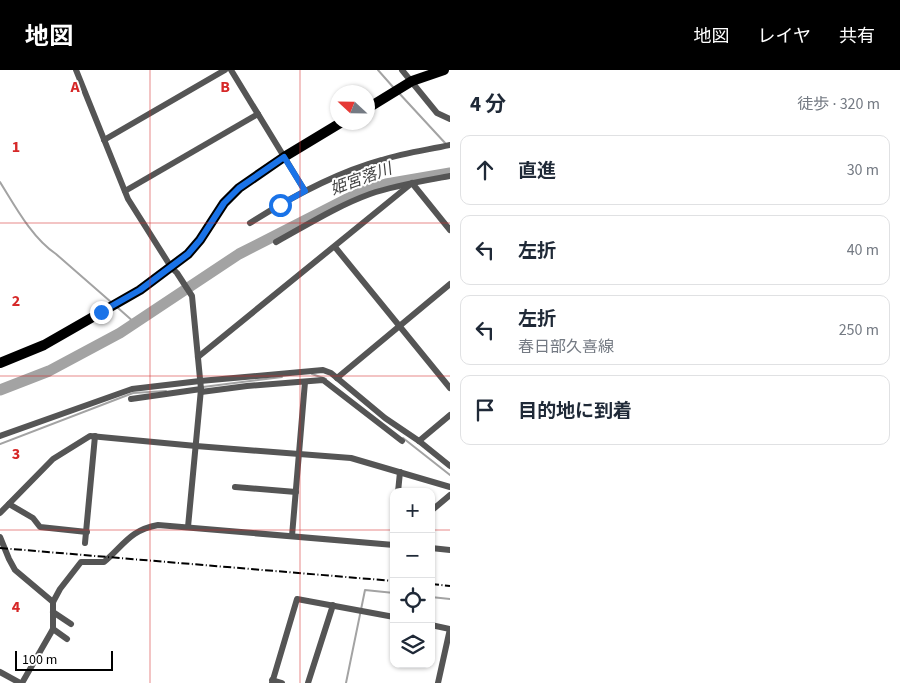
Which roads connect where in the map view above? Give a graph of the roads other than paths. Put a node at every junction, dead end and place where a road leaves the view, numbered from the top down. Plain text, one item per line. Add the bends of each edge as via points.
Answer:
1 (224, 70) edge
2 (231, 70) edge
3 (402, 70) edge
4 (444, 70) edge
5 (77, 71) edge
6 (412, 81) junction
7 (375, 104) edge
8 (258, 114) junction
9 (450, 119) edge
10 (330, 129) edge
11 (104, 140) junction
12 (450, 145) edge
13 (284, 157) junction
14 (450, 176) edge
15 (412, 183) junction
16 (125, 191) junction
17 (305, 191) junction
18 (250, 223) dead end
19 (450, 230) edge
20 (276, 242) dead end
21 (334, 247) junction
22 (174, 270) junction
23 (450, 284) edge
24 (399, 326) junction
25 (198, 357) junction
26 (0, 363) edge
27 (337, 378) junction
28 (306, 382) junction
29 (201, 386) junction
30 (450, 388) edge
31 (131, 399) dead end
32 (450, 415) edge
33 (0, 436) edge
34 (95, 436) junction
35 (402, 441) dead end
36 (419, 441) junction
37 (196, 446) junction
38 (299, 454) junction
39 (450, 466) edge
40 (400, 472) junction
41 (235, 487) dead end
42 (450, 487) edge
43 (398, 488) edge
44 (296, 492) junction
45 (450, 495) edge
46 (10, 504) junction
47 (435, 508) edge
48 (0, 513) edge
49 (188, 527) junction
50 (86, 532) junction
51 (292, 536) junction
52 (0, 537) edge
53 (86, 543) dead end
54 (390, 544) edge
55 (435, 548) edge
56 (450, 550) edge
57 (53, 602) junction
58 (333, 605) junction
59 (53, 612) junction
60 (390, 616) edge
61 (70, 624) dead end
62 (435, 626) edge
63 (53, 629) junction
64 (450, 629) edge
65 (66, 639) dead end
66 (0, 672) edge
67 (272, 682) edge
68 (21, 683) edge
69 (282, 683) edge
70 (308, 683) edge
71 (438, 683) edge

1 - 11 street
2 - 8 street
3 - 6 street
4 - 6 main road
5 - 11 street
6 - 7 main road
6 - 9 street via 437,113
8 - 13 street
8 - 16 street
10 - 13 main road
11 - 16 street
12 - 17 street via 356,168
13 - 17 street
13 - 22 main road via 239,188
14 - 15 street
15 - 19 street
15 - 20 street via 359,198
15 - 21 street
16 - 22 street
17 - 18 street
21 - 24 street
21 - 25 street
22 - 25 street via 192,296
22 - 26 main road via 65,334
23 - 24 street
24 - 27 street
24 - 30 street
25 - 29 street
27 - 29 street via 323,370
27 - 36 street
28 - 29 street
28 - 35 street via 326,381
28 - 38 street
29 - 31 street
29 - 33 street via 132,389
29 - 37 street
32 - 36 street
34 - 37 street
34 - 46 street via 53,459
34 - 50 street
36 - 39 street
37 - 38 street
37 - 49 street
38 - 40 street via 351,458
38 - 44 street
40 - 42 street
40 - 43 street
41 - 44 street
44 - 51 street
45 - 47 street
46 - 48 street
46 - 50 street via 33,518 40,527
49 - 51 street
49 - 57 street via 144,527 104,562 81,562
50 - 53 street
51 - 54 street
52 - 57 street via 15,570
55 - 56 street
57 - 59 street
58 - 60 street
58 - 67 street via 297,599
58 - 70 street
59 - 61 street
59 - 63 street
62 - 64 street
63 - 65 street
63 - 68 street
64 - 71 street
66 - 68 street
67 - 69 street

